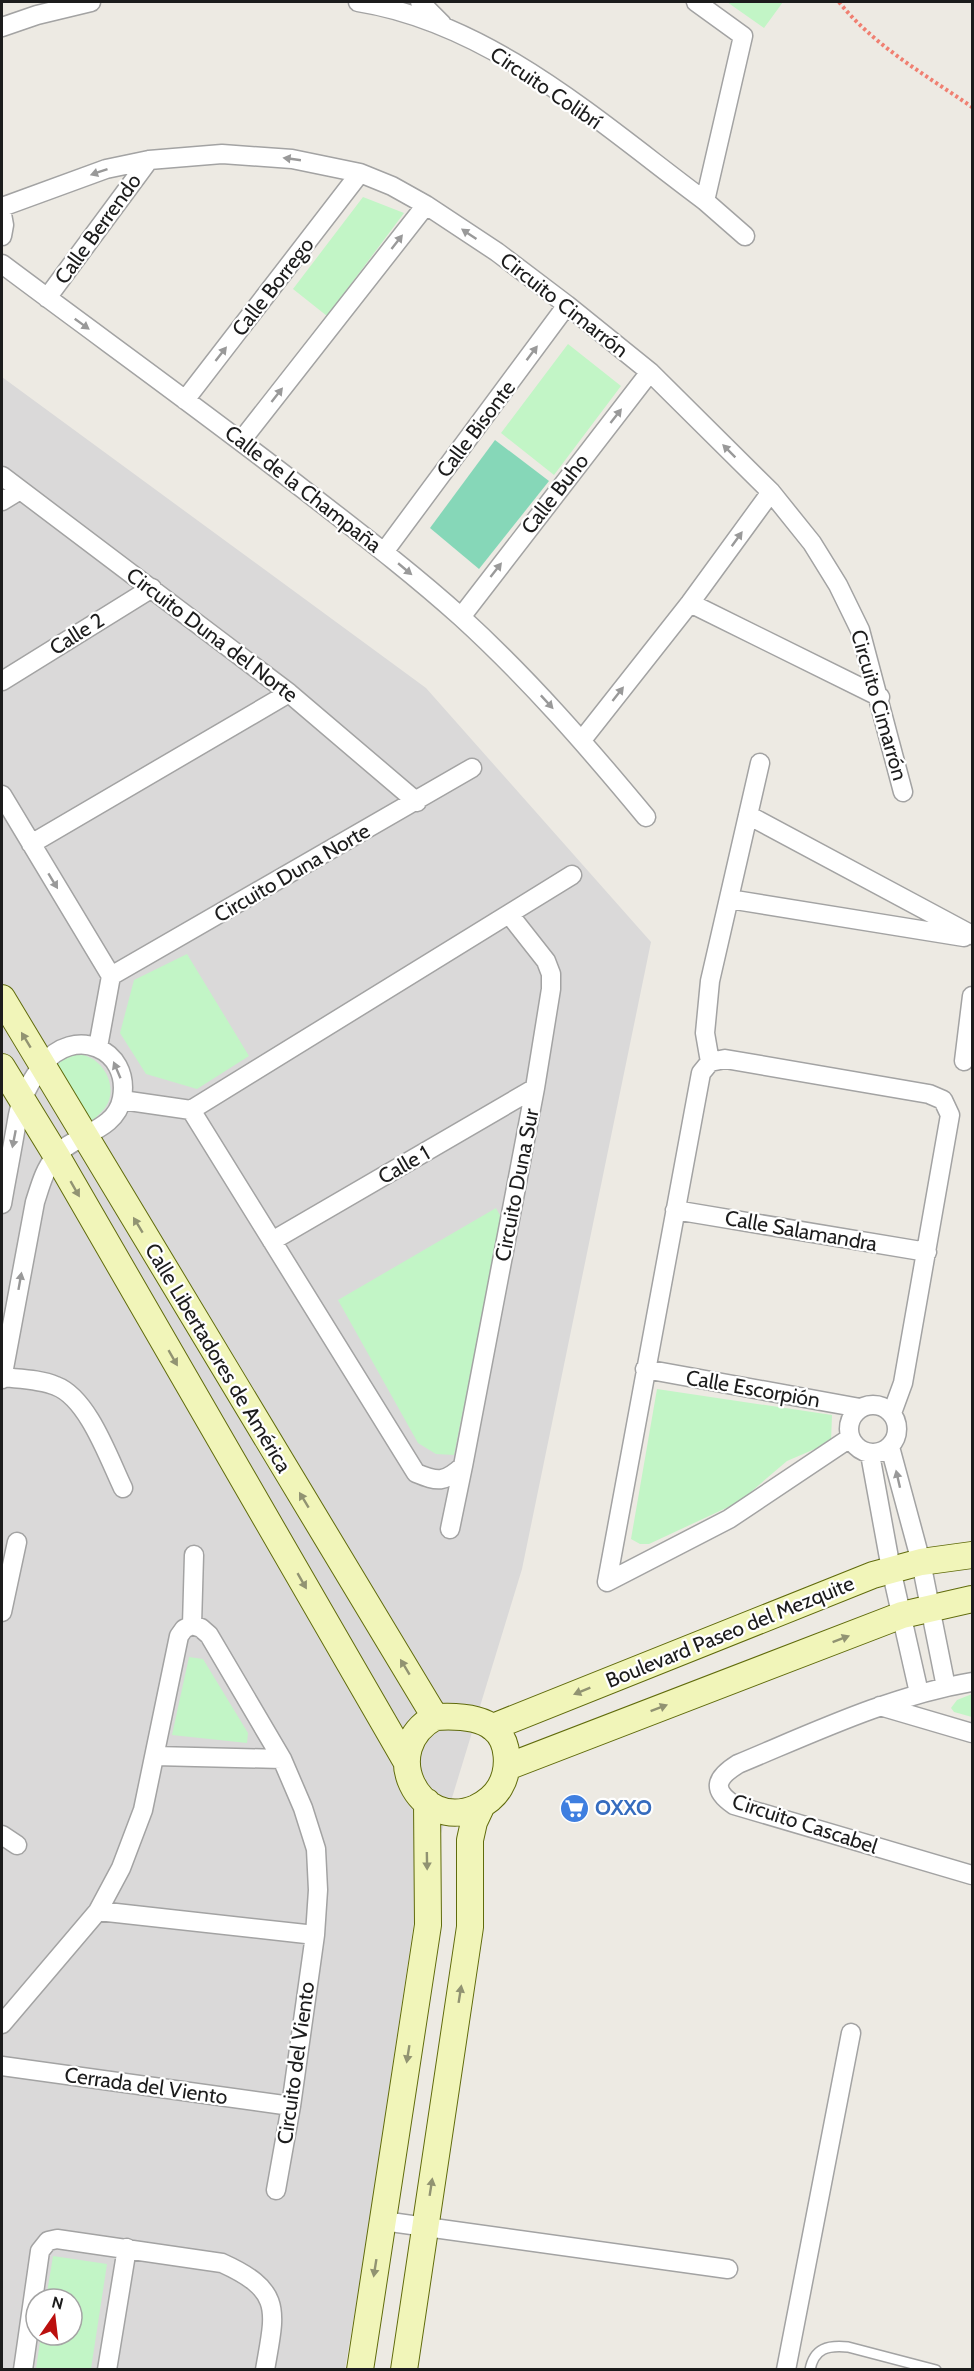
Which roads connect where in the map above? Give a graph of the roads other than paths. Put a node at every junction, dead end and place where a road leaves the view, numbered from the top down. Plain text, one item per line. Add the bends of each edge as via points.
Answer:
1 (91, 2) edge
2 (368, 2) edge
3 (420, 2) edge
4 (696, 2) edge
5 (2, 27) edge
6 (444, 27) junction
7 (149, 160) junction
8 (360, 173) junction
9 (705, 201) junction
10 (426, 205) junction
11 (2, 207) edge
12 (2, 214) edge
13 (2, 236) edge
14 (745, 236) dead end
15 (2, 264) edge
16 (47, 298) junction
17 (567, 305) junction
18 (650, 372) junction
19 (185, 400) junction
20 (241, 441) junction
21 (2, 476) edge
22 (20, 490) junction
23 (771, 492) junction
24 (2, 501) edge
25 (384, 552) junction
26 (152, 588) junction
27 (690, 603) junction
28 (460, 616) junction
29 (2, 681) edge
30 (290, 693) junction
31 (880, 697) junction
32 (582, 740) junction
33 (760, 763) dead end
34 (472, 768) dead end
35 (903, 792) dead end
36 (2, 795) edge
37 (417, 802) junction
38 (748, 815) junction
39 (646, 817) dead end
40 (31, 844) junction
41 (572, 875) dead end
42 (729, 899) junction
43 (509, 914) junction
44 (972, 936) edge
45 (111, 976) junction
46 (972, 996) edge
47 (2, 998) edge
48 (98, 1047) junction
49 (964, 1061) dead end
50 (710, 1062) junction
51 (42, 1066) junction
52 (2, 1067) edge
53 (535, 1088) junction
54 (22, 1100) junction
55 (122, 1101) junction
56 (191, 1110) junction
57 (84, 1137) junction
58 (56, 1155) junction
59 (2, 1204) edge
60 (675, 1210) junction
61 (272, 1241) junction
62 (927, 1252) junction
63 (7, 1318) edge
64 (645, 1369) junction
65 (2, 1378) edge
66 (860, 1408) junction
67 (892, 1413) junction
68 (850, 1438) junction
69 (890, 1447) junction
70 (870, 1454) junction
71 (463, 1466) junction
72 (123, 1488) dead end
73 (450, 1529) dead end
74 (17, 1542) dead end
75 (194, 1555) dead end
76 (972, 1555) edge
77 (921, 1562) junction
78 (891, 1569) junction
79 (972, 1599) edge
80 (930, 1608) junction
81 (2, 1612) edge
82 (902, 1615) junction
83 (192, 1625) junction
84 (972, 1682) edge
85 (946, 1687) junction
86 (919, 1693) junction
87 (880, 1706) junction
88 (435, 1717) junction
89 (493, 1727) junction
90 (972, 1733) edge
91 (155, 1756) junction
92 (282, 1759) junction
93 (406, 1761) junction
94 (507, 1767) junction
95 (427, 1802) junction
96 (482, 1805) junction
97 (972, 1875) edge
98 (98, 1911) junction
99 (315, 1935) junction
100 (2, 2024) edge
101 (851, 2033) dead end
102 (2, 2066) edge
103 (291, 2106) junction
104 (276, 2190) dead end
105 (383, 2221) junction
106 (425, 2228) junction
107 (127, 2248) junction
108 (728, 2268) dead end
109 (23, 2370) edge
110 (107, 2370) edge
111 (266, 2370) edge
112 (360, 2370) edge
113 (404, 2370) edge
114 (786, 2370) edge
115 (810, 2370) edge
116 (936, 2370) edge

1 - 5 street
2 - 6 street, Circuito Colibrí
3 - 6 street
4 - 9 street via 743,36
6 - 9 street, Circuito Colibrí via 540,78
8 -> 7 street, Circuito Cimarrón via 292,159 222,154
7 -> 11 street, Circuito Cimarrón via 106,169
7 - 16 street, Calle Berrendo
8 - 10 street, Circuito Cimarrón
19 -> 8 street, Calle Borrego
9 - 14 street, Circuito Colibrí
17 -> 10 street, Circuito Cimarrón
20 -> 10 street
12 - 13 street
15 - 16 street, Calle de la Champaña
16 -> 19 street, Calle de la Champaña
17 - 18 street, Circuito Cimarrón
25 -> 17 street, Calle Bisonte
23 -> 18 street, Circuito Cimarrón
28 -> 18 street, Calle Buho
19 - 20 street, Calle de la Champaña
20 - 25 street, Calle de la Champaña
21 - 22 street, Circuito Duna del Norte
22 - 24 street
22 - 26 street, Circuito Duna del Norte
27 -> 23 street
23 - 31 street, Circuito Cimarrón via 812,543 838,585 860,630
25 -> 28 street, Calle de la Champaña
26 - 29 street, Calle 2
26 - 30 street, Circuito Duna del Norte
27 - 31 street
32 -> 27 street
28 -> 32 street, Calle de la Champaña
30 - 37 street, Circuito Duna del Norte
30 - 40 street
31 - 35 street, Circuito Cimarrón
32 - 39 street, Calle de la Champaña
33 - 38 street
34 - 37 street, Circuito Duna Norte
36 - 40 street
37 - 45 street, Circuito Duna Norte
38 - 42 street
38 - 44 street
40 -> 45 street
41 - 43 street
42 - 44 street
42 - 50 street via 710,981 705,1033
43 - 53 street, Circuito Duna Sur via 546,961 551,974
43 - 56 street
45 - 48 street
46 - 49 street
51 -> 47 street, Calle Libertadores de América
48 - 51 street via 67,1047 50,1056
55 -> 48 street via 118,1070
50 - 60 street via 701,1073
50 - 62 street via 725,1059 929,1094 943,1100 950,1115
51 - 54 street
51 - 57 street, Calle Libertadores de América
52 - 54 street, Calle Libertadores de América
53 - 61 street, Calle 1
53 - 71 street, Circuito Duna Sur
54 - 58 street, Calle Libertadores de América
54 -> 59 street
55 - 56 street
55 - 57 street via 117,1113
56 - 61 street
57 - 58 street
88 -> 57 street, Calle Libertadores de América
63 -> 58 street via 35,1202 43,1176
58 -> 93 street, Calle Libertadores de América
60 - 62 street, Calle Salamandra
60 - 64 street
61 - 71 street via 416,1473 434,1480 449,1478
62 - 67 street via 903,1383
63 - 65 street
64 - 66 street, Calle Escorpión
64 - 68 street via 607,1581 729,1519
65 - 72 street via 47,1383 71,1395 83,1406
66 - 67 street via 877,1405
66 - 68 street via 848,1427
67 - 69 street via 898,1430
68 - 70 street via 855,1446
69 - 70 street
77 -> 69 street
70 - 78 street
71 - 73 street, Circuito Duna Sur
74 - 81 street
75 - 83 street
76 - 77 street, Boulevard Paseo del Mezquite
77 - 78 street, Boulevard Paseo del Mezquite
77 - 80 street
78 - 82 street
78 -> 89 street, Boulevard Paseo del Mezquite
79 - 80 street, Boulevard Paseo del Mezquite
80 - 82 street, Boulevard Paseo del Mezquite
80 - 85 street
82 - 86 street
94 -> 82 street, Boulevard Paseo del Mezquite
83 - 91 street via 179,1636
83 - 92 street, Circuito del Viento via 209,1635
84 - 85 street, Circuito Cascabel
85 - 86 street, Circuito Cascabel
86 - 87 street, Circuito Cascabel
87 - 90 street
87 - 97 street, Circuito Cascabel via 738,1764 722,1776 720,1793 734,1805
88 - 89 street via 465,1719
88 - 93 street via 414,1735
89 - 94 street via 506,1753
91 - 92 street
91 - 98 street via 142,1810 121,1868
92 - 99 street, Circuito del Viento via 316,1849
93 - 95 street via 412,1784
94 - 96 street via 499,1789
95 - 96 street via 460,1812
95 -> 105 street via 428,1925
106 -> 96 street via 470,1927 470,1840
98 - 99 street
98 - 100 street
99 - 103 street, Circuito del Viento
101 - 114 street
102 - 103 street, Cerrada del Viento
103 - 104 street, Circuito del Viento
105 - 106 street
105 -> 112 street
106 - 108 street
106 - 113 street
107 - 109 street via 48,2241 40,2251
107 - 110 street
107 - 111 street via 222,2263 243,2272 267,2293 273,2306 273,2321
115 - 116 lane via 818,2352 834,2346

